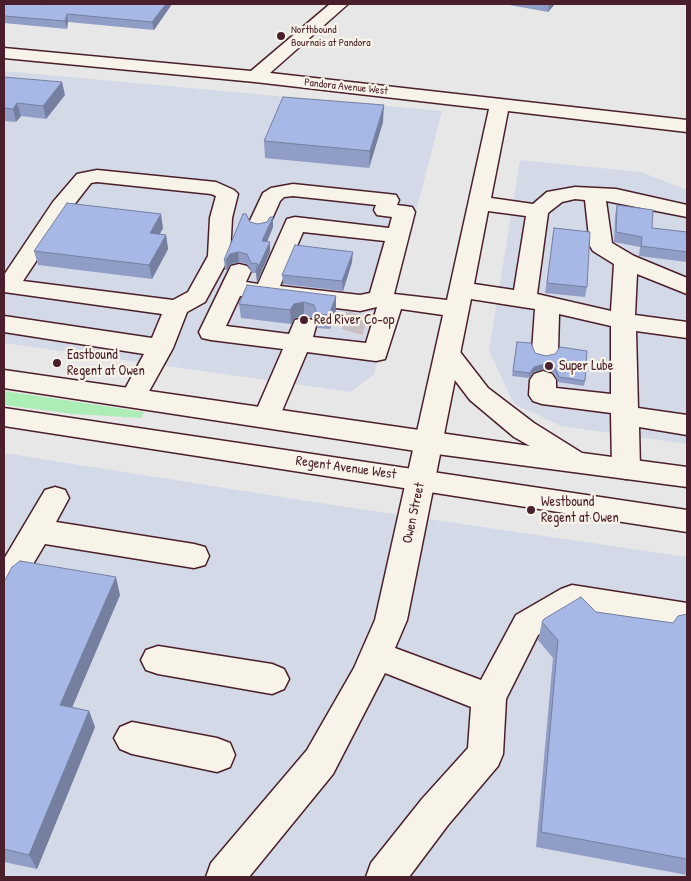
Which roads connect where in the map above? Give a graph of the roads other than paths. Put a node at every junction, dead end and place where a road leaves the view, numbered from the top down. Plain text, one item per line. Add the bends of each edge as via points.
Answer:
1 (340, 4) edge
2 (4, 53) edge
3 (255, 77) junction
4 (500, 104) junction
5 (687, 126) edge
6 (594, 194) junction
7 (479, 203) junction
8 (538, 211) junction
9 (687, 211) edge
10 (259, 225) edge
11 (398, 236) junction
12 (626, 261) junction
13 (687, 286) edge
14 (6, 288) edge
15 (459, 300) junction
16 (177, 308) junction
17 (264, 309) junction
18 (365, 317) junction
19 (307, 319) junction
20 (623, 322) junction
21 (4, 324) edge
22 (543, 330) junction
23 (687, 330) edge
24 (160, 348) junction
25 (448, 354) junction
26 (4, 379) edge
27 (543, 383) dead end
28 (133, 398) junction
29 (625, 410) junction
30 (4, 417) edge
31 (266, 418) junction
32 (687, 425) edge
33 (429, 443) junction
34 (582, 464) junction
35 (626, 469) junction
36 (687, 478) edge
37 (422, 479) junction
38 (55, 498) dead end
39 (687, 521) edge
40 (37, 531) junction
41 (194, 556) dead end
42 (12, 562) edge
43 (687, 616) edge
44 (376, 655) junction
45 (158, 660) dead end
46 (272, 679) dead end
47 (489, 698) junction
48 (132, 738) dead end
49 (217, 755) dead end
50 (225, 877) edge
51 (385, 877) edge

1 - 3 street
2 - 3 street, Pandora Avenue West
3 - 4 street, Pandora Avenue West
4 - 5 street, Pandora Avenue West
4 - 7 street, Owen Street
6 - 8 street via 555,197
6 - 9 street via 616,195
6 - 12 street via 601,246
7 - 8 street
7 - 15 street, Owen Street
8 - 22 street
10 - 11 street via 271,198 278,192 293,190 388,200 385,210 404,212
11 - 17 street via 295,224
11 - 18 street
12 - 13 street
12 - 20 street
14 - 16 street
14 - 16 street via 84,178 98,176 216,188 227,194 221,218 219,256 197,298
15 - 18 street
15 - 22 street
15 - 25 street, Owen Street
16 - 24 street
17 - 17 street via 212,332 235,280
17 - 19 street
17 - 19 street
18 - 19 street
18 - 19 street
19 - 31 street
20 - 22 street
20 - 23 street
20 - 29 street
21 - 24 street
24 - 28 street
25 - 33 street, Owen Street
25 - 34 street via 479,394 524,430
26 - 28 street
27 - 29 street via 542,395
28 - 31 street
29 - 32 street
29 - 35 street
30 - 37 street, Regent Avenue West
31 - 33 street
33 - 34 street
33 - 37 street, Owen Street
34 - 35 street
35 - 36 street
37 - 39 street, Regent Avenue West
37 - 44 street, Owen Street via 391,620
38 - 40 street
40 - 41 street
40 - 42 street
43 - 47 street via 572,598 527,625
44 - 47 street
44 - 50 street, Owen Street via 320,762
45 - 46 street
47 - 51 street via 485,754
48 - 49 street

